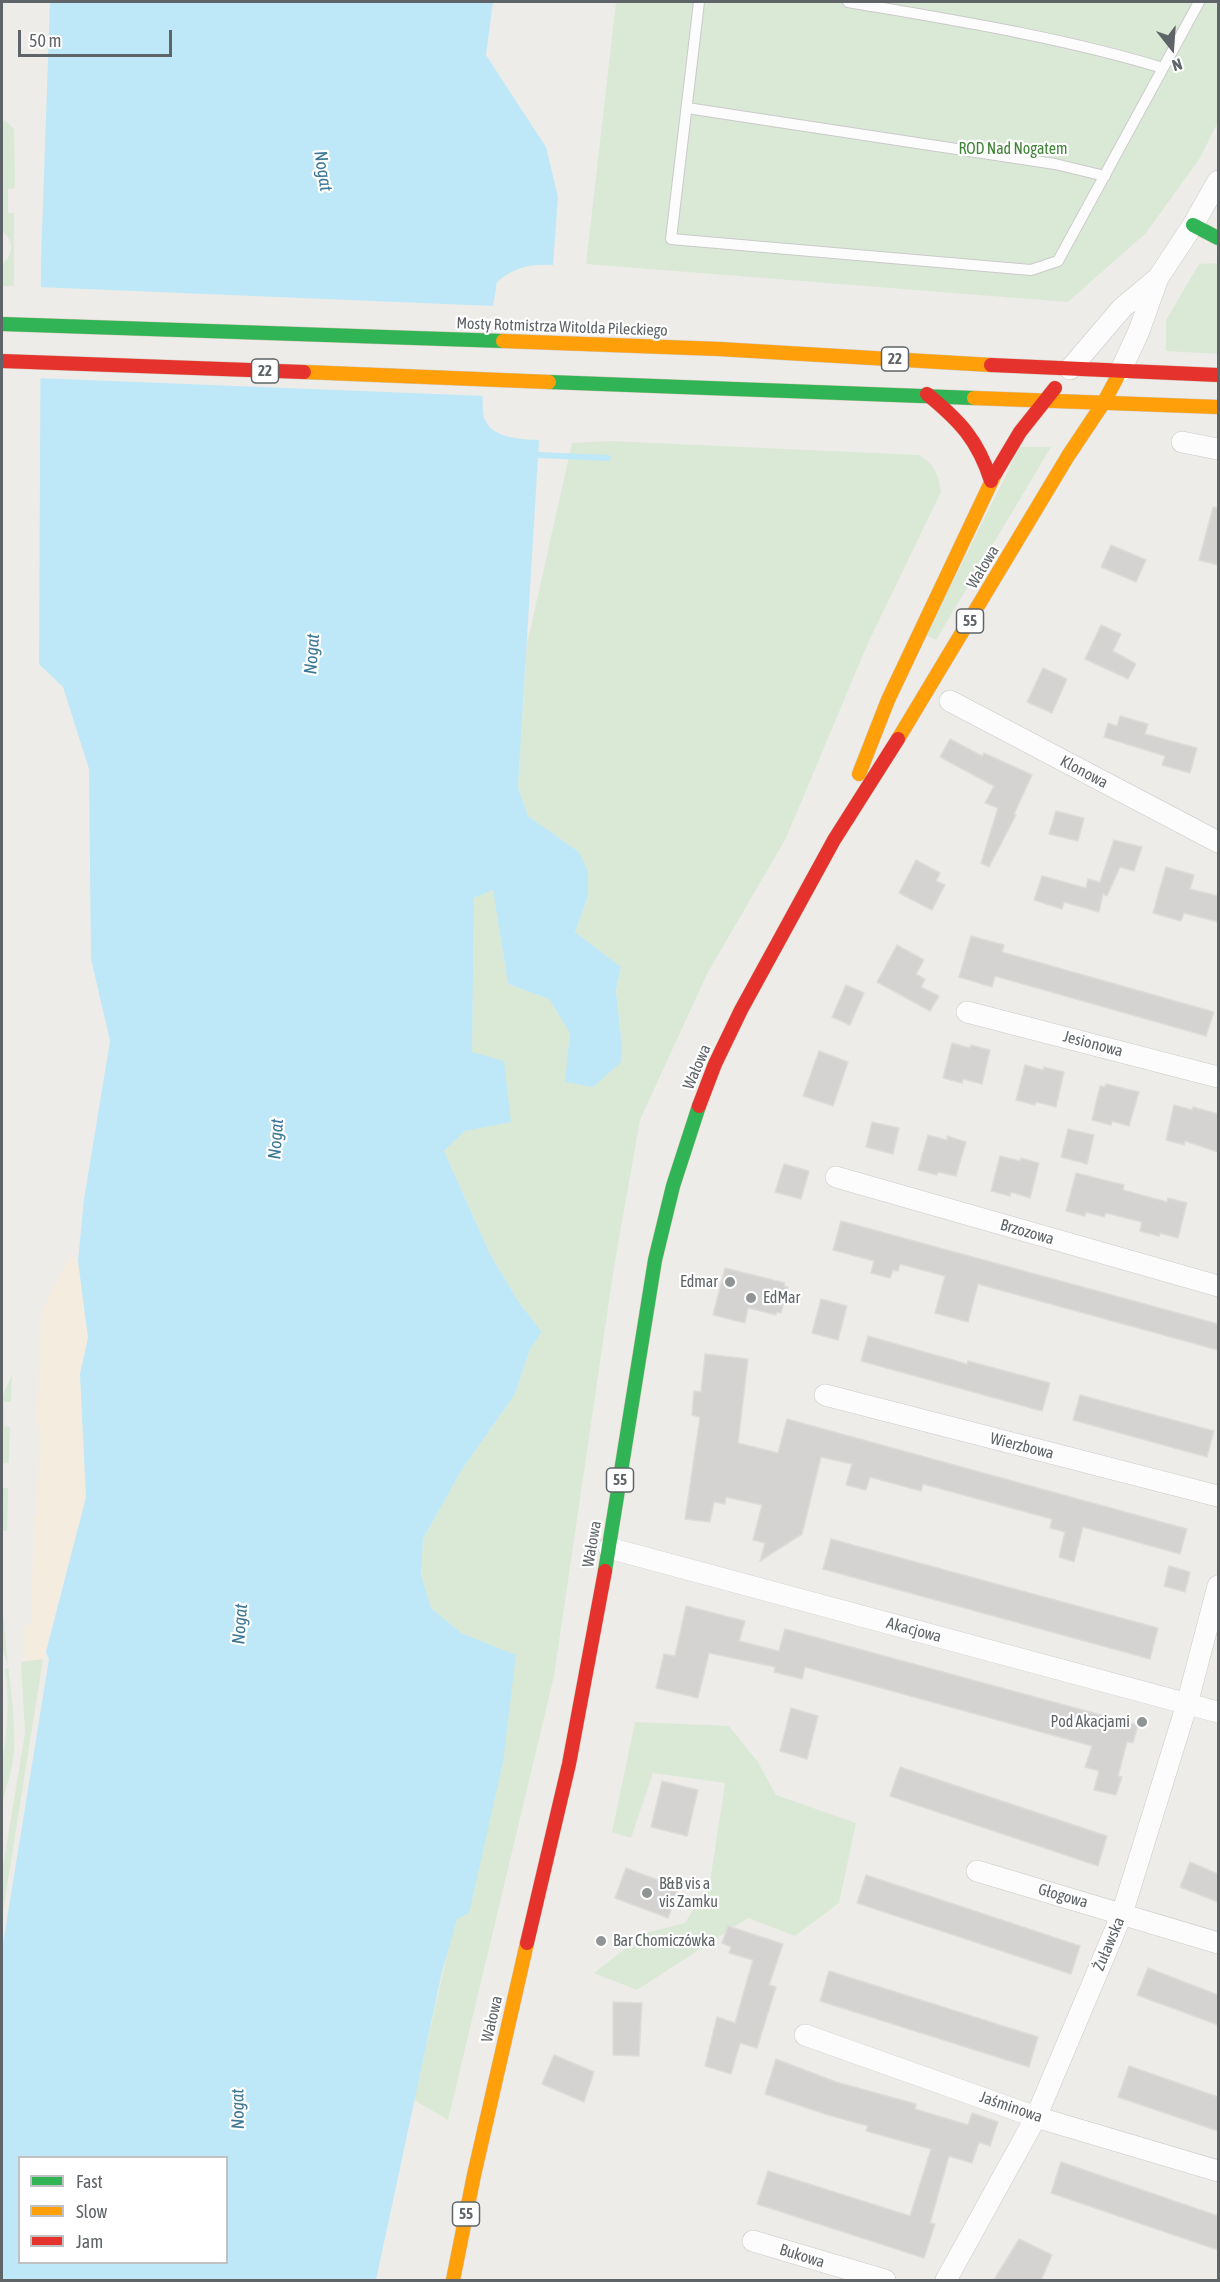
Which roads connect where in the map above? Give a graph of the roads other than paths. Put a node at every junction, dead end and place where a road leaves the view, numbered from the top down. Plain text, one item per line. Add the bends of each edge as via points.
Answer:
1 (699, 2) edge
2 (848, 2) edge
3 (1199, 2) edge
4 (1163, 68) junction
5 (687, 108) junction
6 (1105, 176) junction
7 (1218, 181) edge
8 (1193, 225) junction
9 (1218, 238) edge
10 (1158, 278) junction
11 (2, 324) edge
12 (2, 361) edge
13 (1070, 369) junction
14 (1120, 372) junction
15 (1218, 375) edge
16 (927, 394) junction
17 (1046, 400) junction
18 (1104, 402) junction
19 (1218, 407) edge
20 (1182, 442) dead end
21 (1218, 449) edge
22 (991, 481) junction
23 (950, 702) dead end
24 (834, 840) junction
25 (1218, 842) edge
26 (967, 1012) dead end
27 (1218, 1077) edge
28 (836, 1177) dead end
29 (1218, 1286) edge
30 (825, 1395) dead end
31 (1218, 1496) edge
32 (609, 1548) junction
33 (1218, 1586) edge
34 (1187, 1704) junction
35 (1218, 1712) edge
36 (977, 1871) dead end
37 (1122, 1914) junction
38 (1218, 1943) edge
39 (806, 2035) dead end
40 (1036, 2117) junction
41 (1218, 2171) edge
42 (753, 2241) dead end
43 (453, 2280) edge
44 (885, 2280) edge
45 (946, 2280) edge

1 - 5 lane
2 - 4 lane via 1116,54
3 - 4 lane
4 - 6 lane
5 - 6 lane via 1055,164
5 - 6 lane via 671,239 1031,270 1058,261
7 - 8 street
8 - 9 main road
8 - 10 street
10 - 13 street via 1122,308
10 - 14 street
11 - 13 main road, Mosty Rotmistrza Witolda Pileckiego / 22 via 719,348
12 - 16 main road, 22
13 - 14 main road, Mosty Rotmistrza Witolda Pileckiego / 22
13 - 17 main road, Wałowa
14 - 15 main road, 22
14 - 18 main road, 55
16 - 17 main road, 22
16 - 22 main road via 972,435
17 - 18 main road, 22
17 - 22 main road, Wałowa via 1020,432
18 - 19 main road, 22
18 - 24 main road, Wałowa / 55
20 - 21 street
22 - 24 main road, Wałowa / 55 via 888,700
23 - 25 street, Klonowa
24 - 32 main road, Wałowa / 55 via 741,1010 695,1115 655,1260
26 - 27 street, Jesionowa
28 - 29 street, Brzozowa
30 - 31 street, Wierzbowa
32 - 34 street, Akacjowa
32 - 43 main road, Wałowa / 55 via 569,1764
33 - 34 street, Żuławska
34 - 35 street, Akacjowa
34 - 37 street, Żuławska
36 - 37 street, Głogowa
37 - 38 street, Głogowa
37 - 40 street, Żuławska
39 - 40 street, Jaśminowa
40 - 41 street, Jaśminowa
40 - 45 street, Żuławska
42 - 44 street, Bukowa

